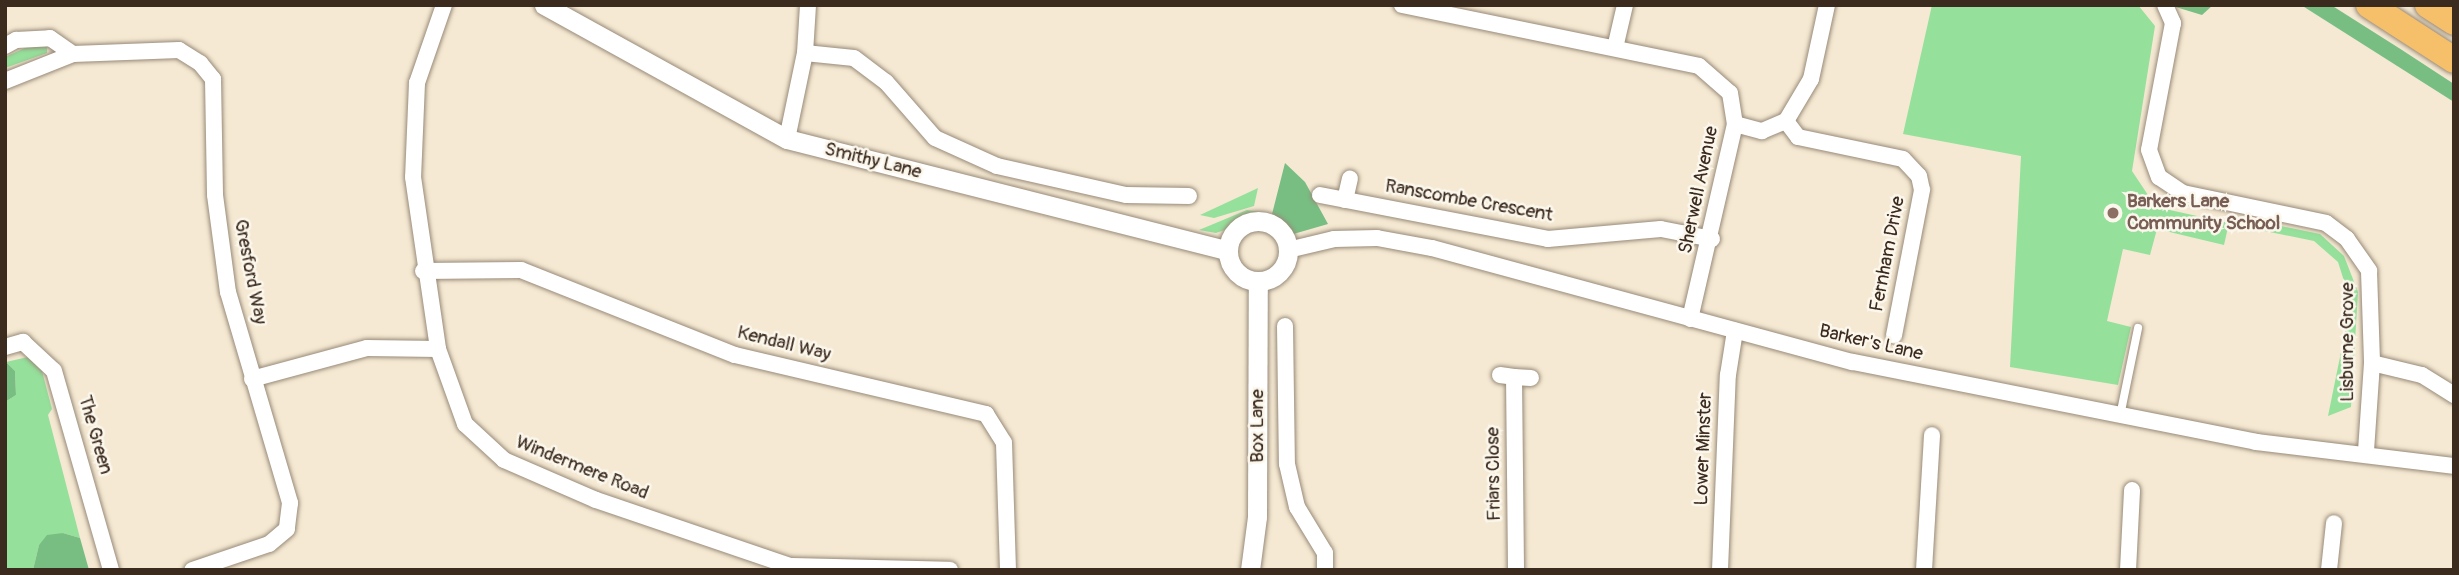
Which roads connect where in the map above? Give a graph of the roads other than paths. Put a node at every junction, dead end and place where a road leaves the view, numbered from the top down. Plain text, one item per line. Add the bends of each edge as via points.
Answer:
1 (444, 5) edge
2 (544, 5) edge
3 (808, 5) edge
4 (1402, 5) edge
5 (1625, 5) edge
6 (1826, 5) edge
7 (2165, 5) edge
8 (2369, 5) edge
9 (2428, 5) edge
10 (1427, 8) edge
11 (2454, 22) edge
12 (5, 46) edge
13 (1615, 48) junction
14 (804, 53) junction
15 (73, 54) junction
16 (2454, 60) edge
17 (5, 80) edge
18 (1786, 121) junction
19 (1735, 124) junction
20 (787, 139) junction
21 (1350, 180) dead end
22 (1320, 195) dead end
23 (1189, 197) dead end
24 (1345, 200) junction
25 (1712, 239) junction
26 (1227, 250) junction
27 (1288, 250) junction
28 (423, 271) junction
29 (1258, 281) junction
30 (1690, 319) junction
31 (1285, 326) dead end
32 (2138, 328) dead end
33 (1735, 331) junction
34 (1894, 335) dead end
35 (5, 347) edge
36 (438, 349) junction
37 (2372, 363) junction
38 (1531, 378) dead end
39 (252, 379) junction
40 (2454, 395) edge
41 (2120, 416) junction
42 (1932, 435) dead end
43 (2366, 452) junction
44 (2454, 466) edge
45 (2132, 490) dead end
46 (2334, 523) dead end
47 (789, 568) edge
48 (111, 570) edge
49 (192, 570) edge
50 (950, 570) edge
51 (1008, 570) edge
52 (1250, 570) edge
53 (1325, 570) edge
54 (1516, 570) edge
55 (1720, 570) edge
56 (1924, 570) edge
57 (2128, 570) edge
58 (2329, 570) edge

1 - 28 street, Windermere Road via 417,83 413,177
2 - 20 street, Smithy Lane
3 - 14 street
4 - 10 street, Sherwell Avenue
5 - 13 street
6 - 18 street via 1811,79
7 - 37 street, Lisburne Grove via 2173,23 2149,150 2158,177 2183,193 2326,223 2347,239 2369,271
8 - 16 highway
9 - 11 highway
10 - 13 street, Sherwell Avenue
12 - 15 street via 16,40 50,38
13 - 19 street, Sherwell Avenue via 1699,66 1730,93
14 - 20 street
14 - 23 street, Smithy Lane via 854,58 886,82 935,138 997,166 1126,195
15 - 17 street
15 - 39 street, Gresford Way via 179,50 200,63 213,79 215,195 228,292
18 - 19 street via 1762,131
18 - 34 street, Fernham Drive via 1798,136 1903,159 1919,176 1922,190
19 - 25 street, Sherwell Avenue
20 - 26 street, Smithy Lane
21 - 24 street
22 - 24 street, Ranscombe Crescent
24 - 25 street, Ranscombe Crescent via 1548,239 1661,229
25 - 30 street, Sherwell Avenue
26 - 27 street via 1233,233 1255,221 1281,232
26 - 29 street via 1240,275
27 - 29 street via 1283,268
27 - 30 street, Barker's Lane via 1334,239 1377,238 1432,248
28 - 36 street, Windermere Road
28 - 51 street, Kendall Way via 521,270 735,355 986,414 1004,443
29 - 52 street, Box Lane via 1258,517
30 - 33 street, Barker's Lane
31 - 53 street via 1287,464 1297,507 1325,553
32 - 41 lane
33 - 41 street, Barker's Lane via 1853,362
33 - 55 street, Lower Minster via 1728,375
35 - 48 street, The Green via 23,342 54,371
36 - 39 street via 367,348
36 - 47 street, Windermere Road via 465,424 504,460 596,500
37 - 40 street via 2422,375
37 - 43 street, Lisburne Grove
38 - 54 street, Friars Close via 1507,376
39 - 49 street, Gresford Way via 290,503 287,529 269,544
41 - 43 street, Barker's Lane via 2256,442
42 - 56 street
43 - 44 street, Barker's Lane
45 - 57 street
46 - 58 street
47 - 50 street, Windermere Road

